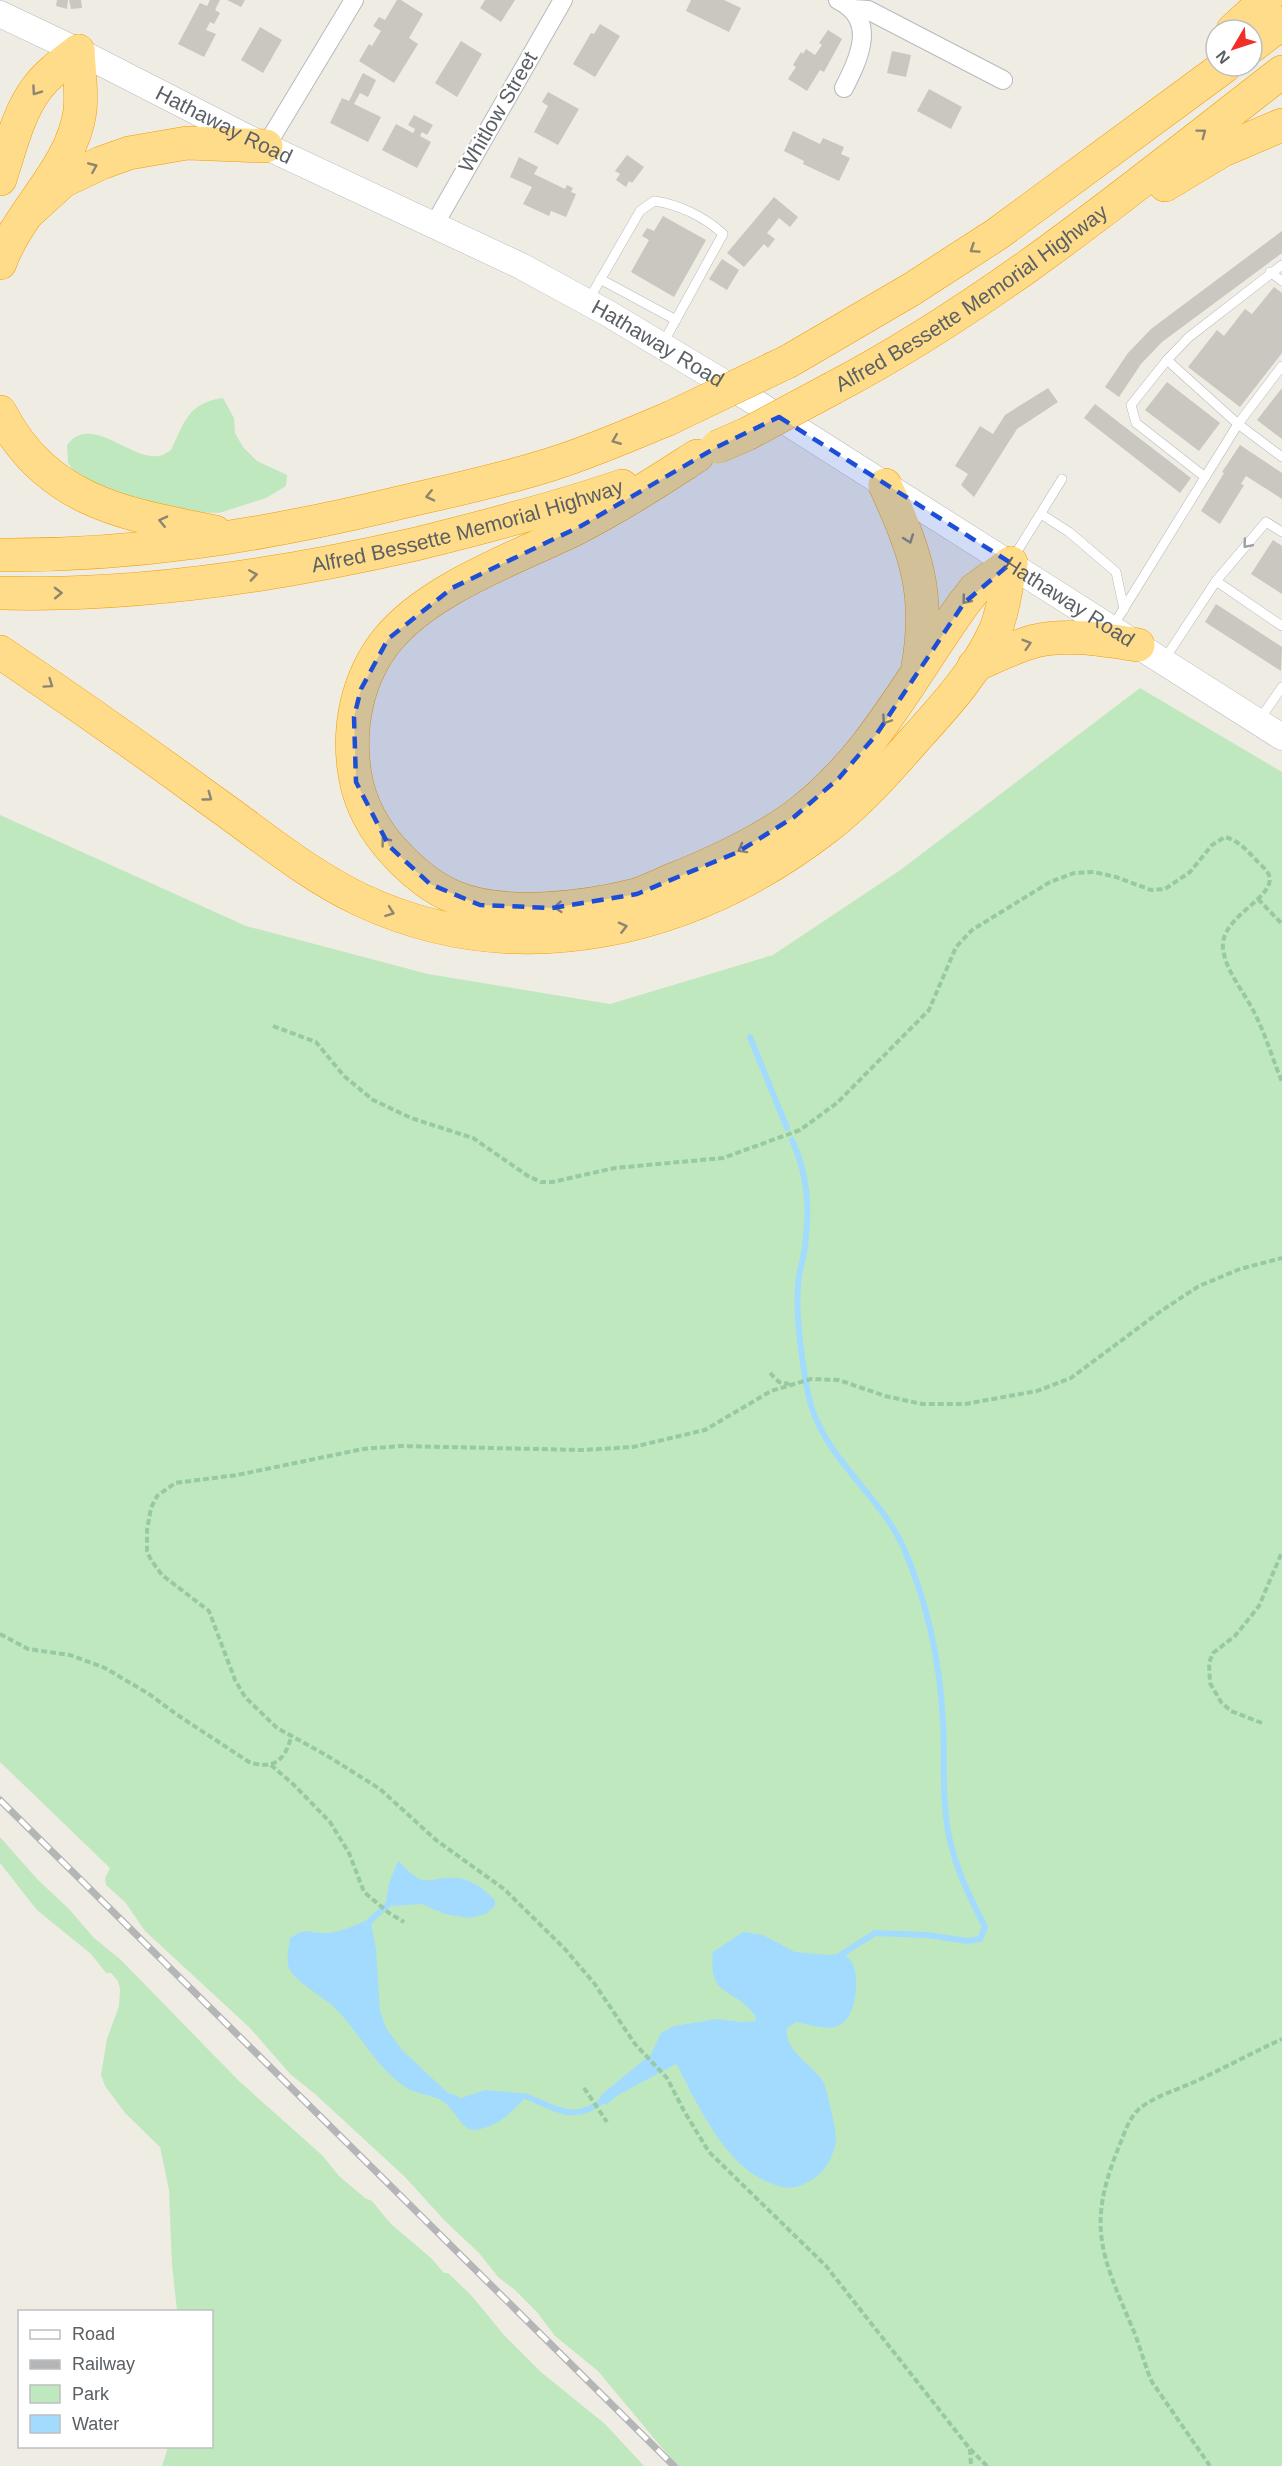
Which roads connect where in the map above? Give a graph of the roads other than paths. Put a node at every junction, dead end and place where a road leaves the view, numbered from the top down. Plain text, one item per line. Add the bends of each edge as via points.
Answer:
1 (354, 0) edge
2 (563, 0) edge
3 (1266, 0) edge
4 (845, 5) edge
5 (0, 14) edge
6 (1246, 18) edge
7 (1282, 23) edge
8 (1264, 37) edge
9 (78, 51) junction
10 (1204, 56) edge
11 (1282, 72) edge
12 (1209, 78) edge
13 (1003, 80) dead end
14 (844, 88) dead end
15 (1282, 125) edge
16 (266, 146) junction
17 (0, 178) edge
18 (28, 212) junction
19 (434, 225) junction
20 (1007, 227) junction
21 (0, 263) edge
22 (1282, 265) edge
23 (1270, 272) junction
24 (600, 279) junction
25 (1282, 281) edge
26 (1004, 282) junction
27 (587, 302) junction
28 (676, 321) junction
29 (662, 345) junction
30 (1167, 360) junction
31 (1282, 366) edge
32 (0, 412) edge
33 (1238, 424) junction
34 (707, 452) junction
35 (1282, 457) edge
36 (1205, 477) junction
37 (1062, 479) dead end
38 (885, 485) junction
39 (1041, 514) junction
40 (1282, 532) edge
41 (240, 537) junction
42 (0, 555) edge
43 (1011, 563) junction
44 (1216, 581) junction
45 (0, 593) edge
46 (1282, 626) edge
47 (1134, 636) junction
48 (0, 652) edge
49 (974, 666) junction
50 (917, 671) junction
51 (1282, 687) edge
52 (1258, 721) junction
53 (1282, 736) edge

1 - 16 street
2 - 19 street, Whitlow Street
3 - 6 highway
4 - 13 street via 868,10
4 - 14 street via 858,20 863,42
5 - 9 main road, Hathaway Road
7 - 8 highway
9 - 16 main road, Hathaway Road
9 -> 17 highway via 36,88
9 - 18 highway via 80,113 54,174
10 - 20 highway
26 -> 11 highway, Alfred Bessette Memorial Highway
12 - 20 highway, Alfred Bessette Memorial Highway
15 - 26 highway via 1222,150
18 -> 16 highway via 63,181 129,153 187,143
16 - 19 main road, Hathaway Road
18 - 21 highway
19 - 27 main road, Hathaway Road
20 -> 41 highway, Alfred Bessette Memorial Highway, bridge via 920,284 789,361 592,450 497,480
22 - 23 lane
23 - 25 lane
23 - 30 lane via 1189,337
24 - 27 lane
24 - 28 lane
24 - 28 lane via 640,211 654,201 683,209 712,224 723,234
26 - 34 highway, Alfred Bessette Memorial Highway, bridge via 834,388
27 - 29 main road, Hathaway Road
28 - 29 lane
29 - 38 main road, Hathaway Road
30 - 33 lane
30 - 36 lane via 1131,405 1136,423
31 - 33 lane
41 -> 32 highway via 130,513 85,498 31,457
33 - 35 lane
33 - 36 lane
45 -> 34 highway, Alfred Bessette Memorial Highway via 157,587 346,559 557,507
50 -> 34 highway via 858,757 802,810 738,852 637,894 552,908 480,905 430,884 408,867 367,812 352,760 354,717 361,689 388,639 407,620 453,588 590,521
36 - 47 lane
37 - 39 lane
38 - 43 main road, Hathaway Road
38 -> 50 highway via 905,528 920,575 924,627
39 - 43 lane
39 - 47 lane via 1116,572
40 -> 44 lane via 1266,522
41 - 42 highway, Alfred Bessette Memorial Highway via 108,552
43 - 47 main road, Hathaway Road
43 - 49 highway via 995,630
43 -> 50 highway via 975,589
44 - 46 lane
44 - 47 lane
49 -> 47 highway via 1036,641
47 - 52 main road, Hathaway Road
48 -> 49 highway via 336,887 388,911 446,928 539,937 595,933 683,910 791,853 835,821 876,782
51 - 52 lane
52 - 53 main road, Hathaway Road

